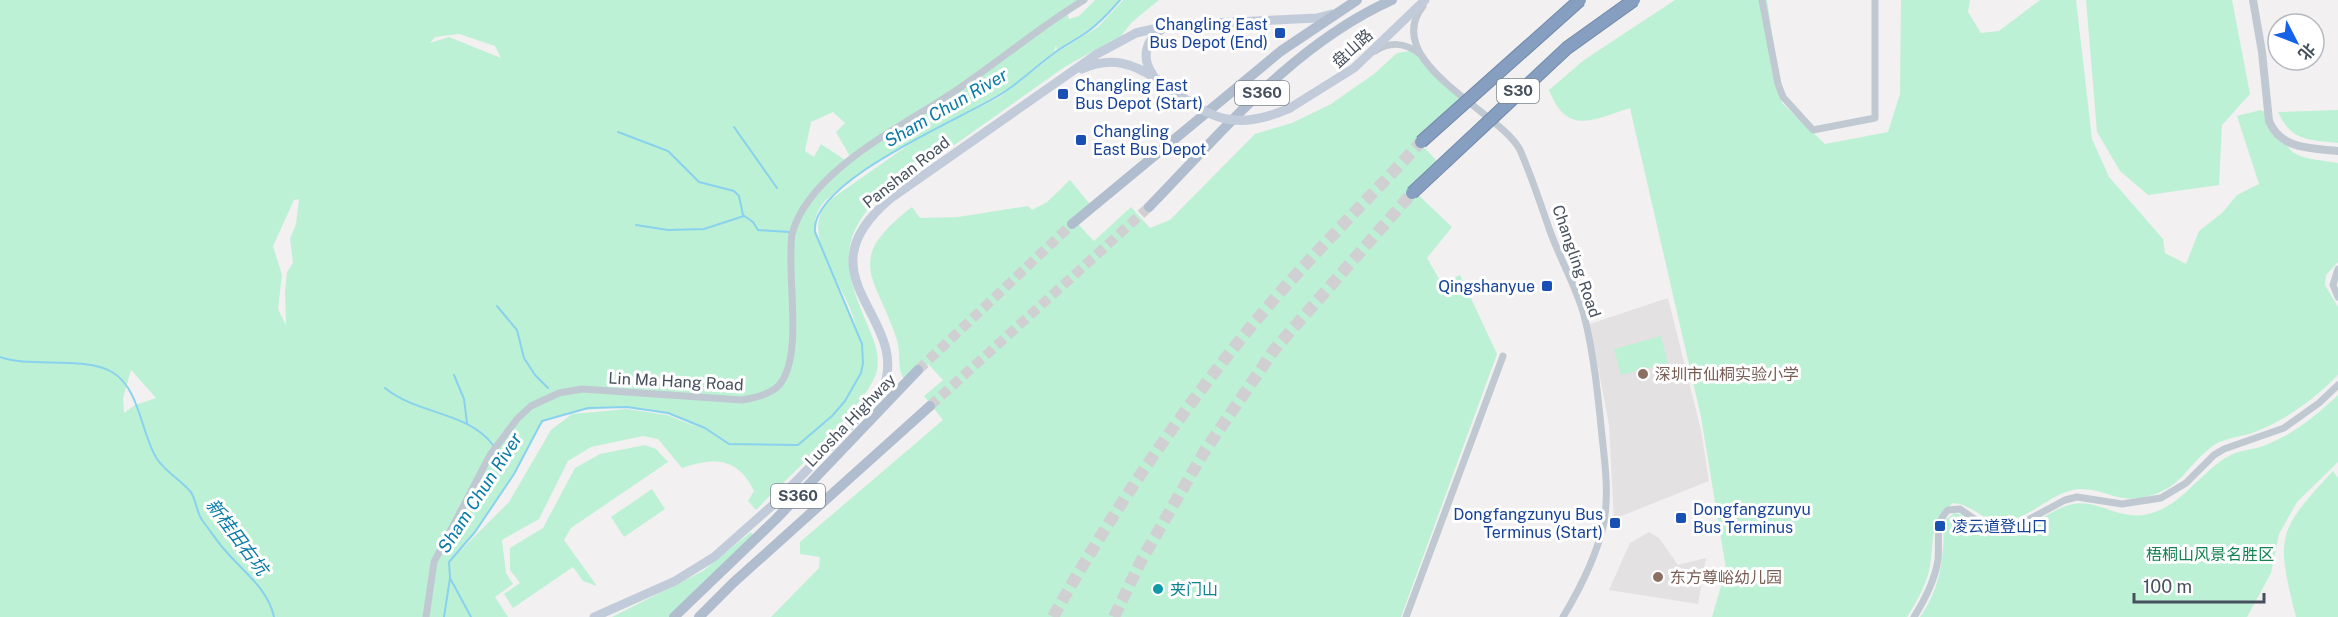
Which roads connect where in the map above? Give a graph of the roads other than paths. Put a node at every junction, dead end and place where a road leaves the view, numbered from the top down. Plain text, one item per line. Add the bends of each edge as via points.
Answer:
1 (1084, 0) edge
2 (1357, 0) edge
3 (1392, 0) edge
4 (1427, 0) edge
5 (1580, 0) edge
6 (1634, 0) edge
7 (1762, 0) edge
8 (1875, 0) edge
9 (2253, 0) edge
10 (1336, 12) junction
11 (1170, 24) junction
12 (1424, 58) junction
13 (1360, 63) junction
14 (1059, 80) junction
15 (1158, 80) junction
16 (1421, 142) tunnel mouth
17 (2338, 151) edge
18 (1412, 193) tunnel mouth
19 (1149, 207) tunnel mouth
20 (1072, 224) tunnel mouth
21 (2338, 269) edge
22 (2338, 297) edge
23 (1503, 356) dead end
24 (918, 370) tunnel mouth
25 (2338, 386) edge
26 (930, 406) tunnel mouth
27 (426, 617) edge
28 (594, 617) edge
29 (674, 617) edge
30 (699, 617) edge
31 (1406, 617) edge
32 (1563, 617) edge
33 (1914, 617) edge

1 - 27 street, Lin Ma Hang Road via 852,160 810,200 792,234 792,344 788,369 779,386 742,400 582,389 558,393 517,418 490,455 438,553
2 - 10 main road, S360
3 - 19 main road, S360 via 1349,22 1298,60
4 - 12 street via 1414,23
4 - 13 main road, 盘山路
5 - 16 highway, S30, bridge
6 - 18 highway, S30, bridge via 1567,48
7 - 8 street via 1783,98 1813,130 1875,118
9 - 17 street via 2273,131 2292,145
10 - 11 main road, Panshan Road via 1317,18
10 - 20 main road, S360 via 1263,66
11 - 14 main road, Panshan Road via 1124,38
11 - 15 main road via 1154,34 1147,46 1147,65
12 - 13 street via 1409,46 1392,44 1379,48
12 - 32 street, Changling Road via 1463,99 1499,124 1515,142 1542,201 1583,314 1598,388 1607,496 1596,550 1578,594
13 - 15 main road, 盘山路, bridge via 1336,82 1290,108 1251,120 1227,120 1199,108
14 - 15 main road via 1088,66 1111,61 1130,64
14 - 28 main road, Panshan Road via 891,198 864,224 855,246 853,272 889,354 887,381 873,404 753,524 714,557 675,581
21 - 22 street via 2333,285
23 - 31 street
24 - 29 main road, Luosha Highway / S360 via 776,519
25 - 33 street via 2284,428 2214,455 2186,483 2161,498 2122,504 2078,497 2003,529 1983,525 1960,509 1948,510 1939,522 1938,561
26 - 30 main road, S360

